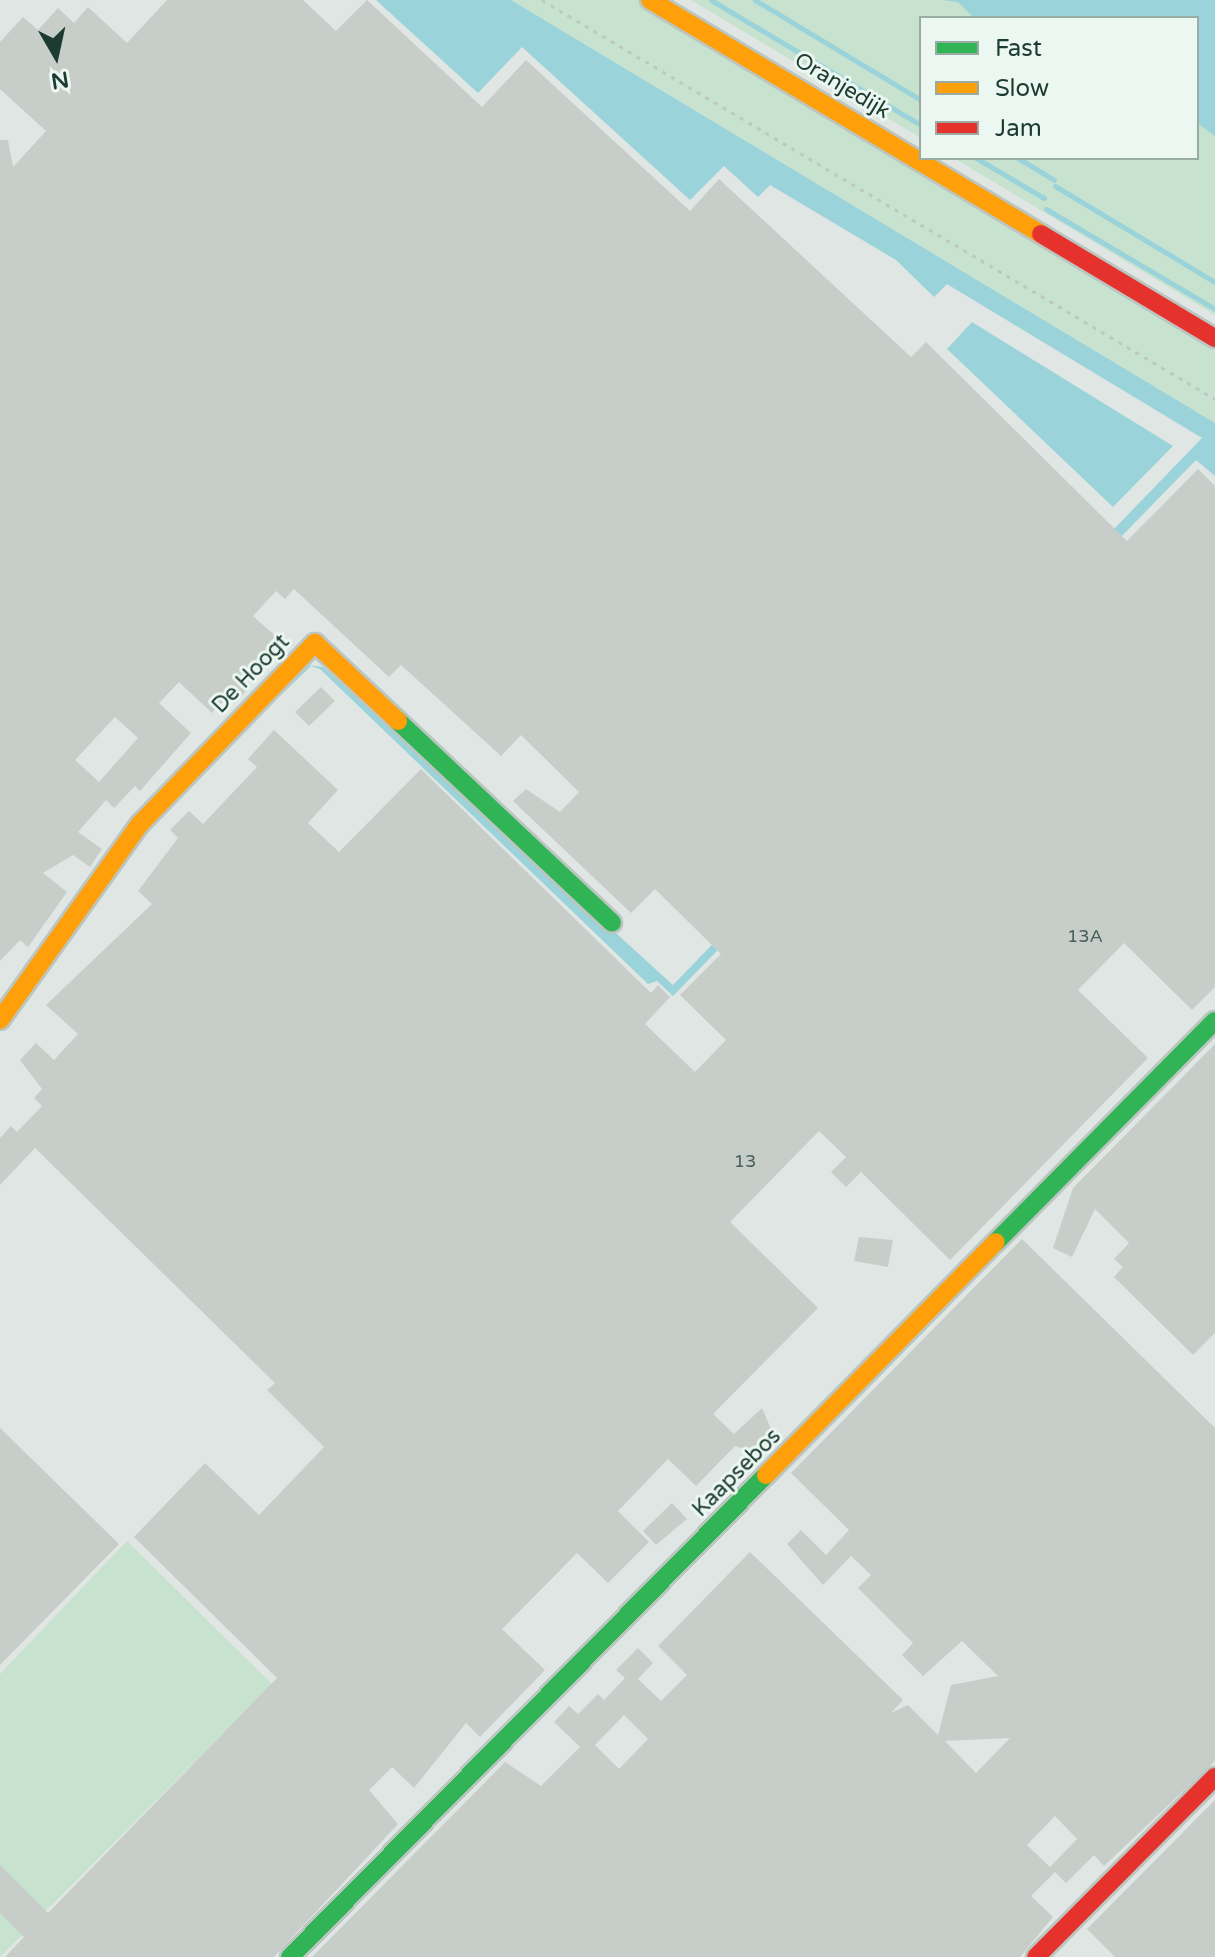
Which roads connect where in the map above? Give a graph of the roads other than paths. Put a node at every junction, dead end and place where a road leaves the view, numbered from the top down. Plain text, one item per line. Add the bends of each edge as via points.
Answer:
1 (650, 0) edge
2 (1215, 338) edge
3 (612, 923) dead end
4 (0, 1020) edge
5 (1215, 1021) edge
6 (1215, 1777) edge
7 (290, 1957) edge
8 (1036, 1957) edge

1 - 2 street, Oranjedijk
3 - 4 street, De Hoogt via 315,643 140,824
5 - 7 street, Kaapsebos
6 - 8 street

